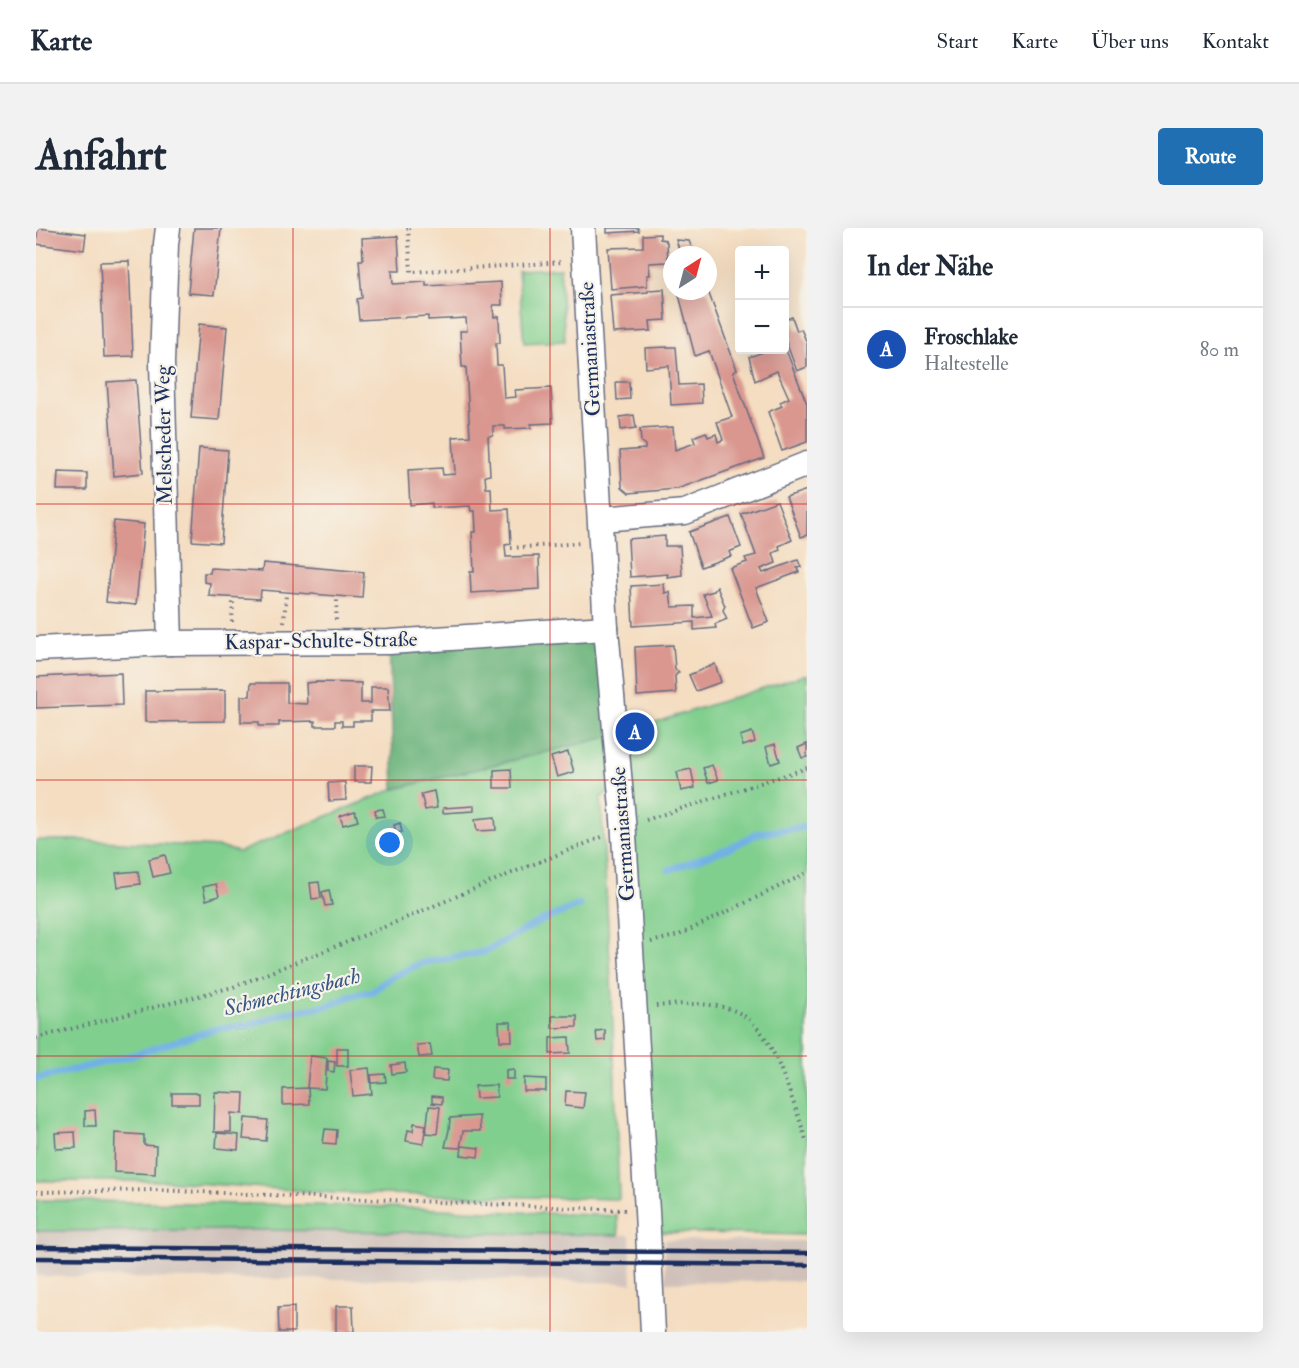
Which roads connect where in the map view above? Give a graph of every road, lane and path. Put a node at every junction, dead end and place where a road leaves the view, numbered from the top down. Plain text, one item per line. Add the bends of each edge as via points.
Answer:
1 (168, 228) edge
2 (408, 228) edge
3 (583, 228) edge
4 (566, 261) dead end
5 (807, 464) edge
6 (601, 519) junction
7 (584, 543) dead end
8 (511, 548) dead end
9 (286, 596) dead end
10 (337, 600) dead end
11 (233, 601) dead end
12 (606, 628) junction
13 (231, 629) dead end
14 (284, 629) dead end
15 (335, 629) dead end
16 (170, 643) junction
17 (36, 649) edge
18 (807, 768) edge
19 (640, 822) dead end
20 (610, 833) dead end
21 (807, 873) edge
22 (630, 947) junction
23 (635, 1007) junction
24 (36, 1038) edge
25 (807, 1141) edge
26 (36, 1192) edge
27 (647, 1211) junction
28 (652, 1332) edge

1 - 16 street, Melscheder Weg via 162,363
2 - 4 path via 411,272
3 - 6 street, Germaniastraße
5 - 6 street via 685,512
6 - 12 street, Germaniastraße
7 - 8 path
9 - 14 path
10 - 15 path
11 - 13 path
12 - 16 street, Kaspar-Schulte-Straße via 363,643
12 - 22 street, Germaniastraße
16 - 17 street, Kaspar-Schulte-Straße
18 - 19 path
20 - 24 path via 233,987
21 - 22 path via 679,935
22 - 23 street, Germaniastraße
23 - 25 path via 690,1004 727,1008 754,1024 773,1050
23 - 27 street, Germaniastraße
26 - 27 path via 154,1190
27 - 28 street, Germaniastraße

